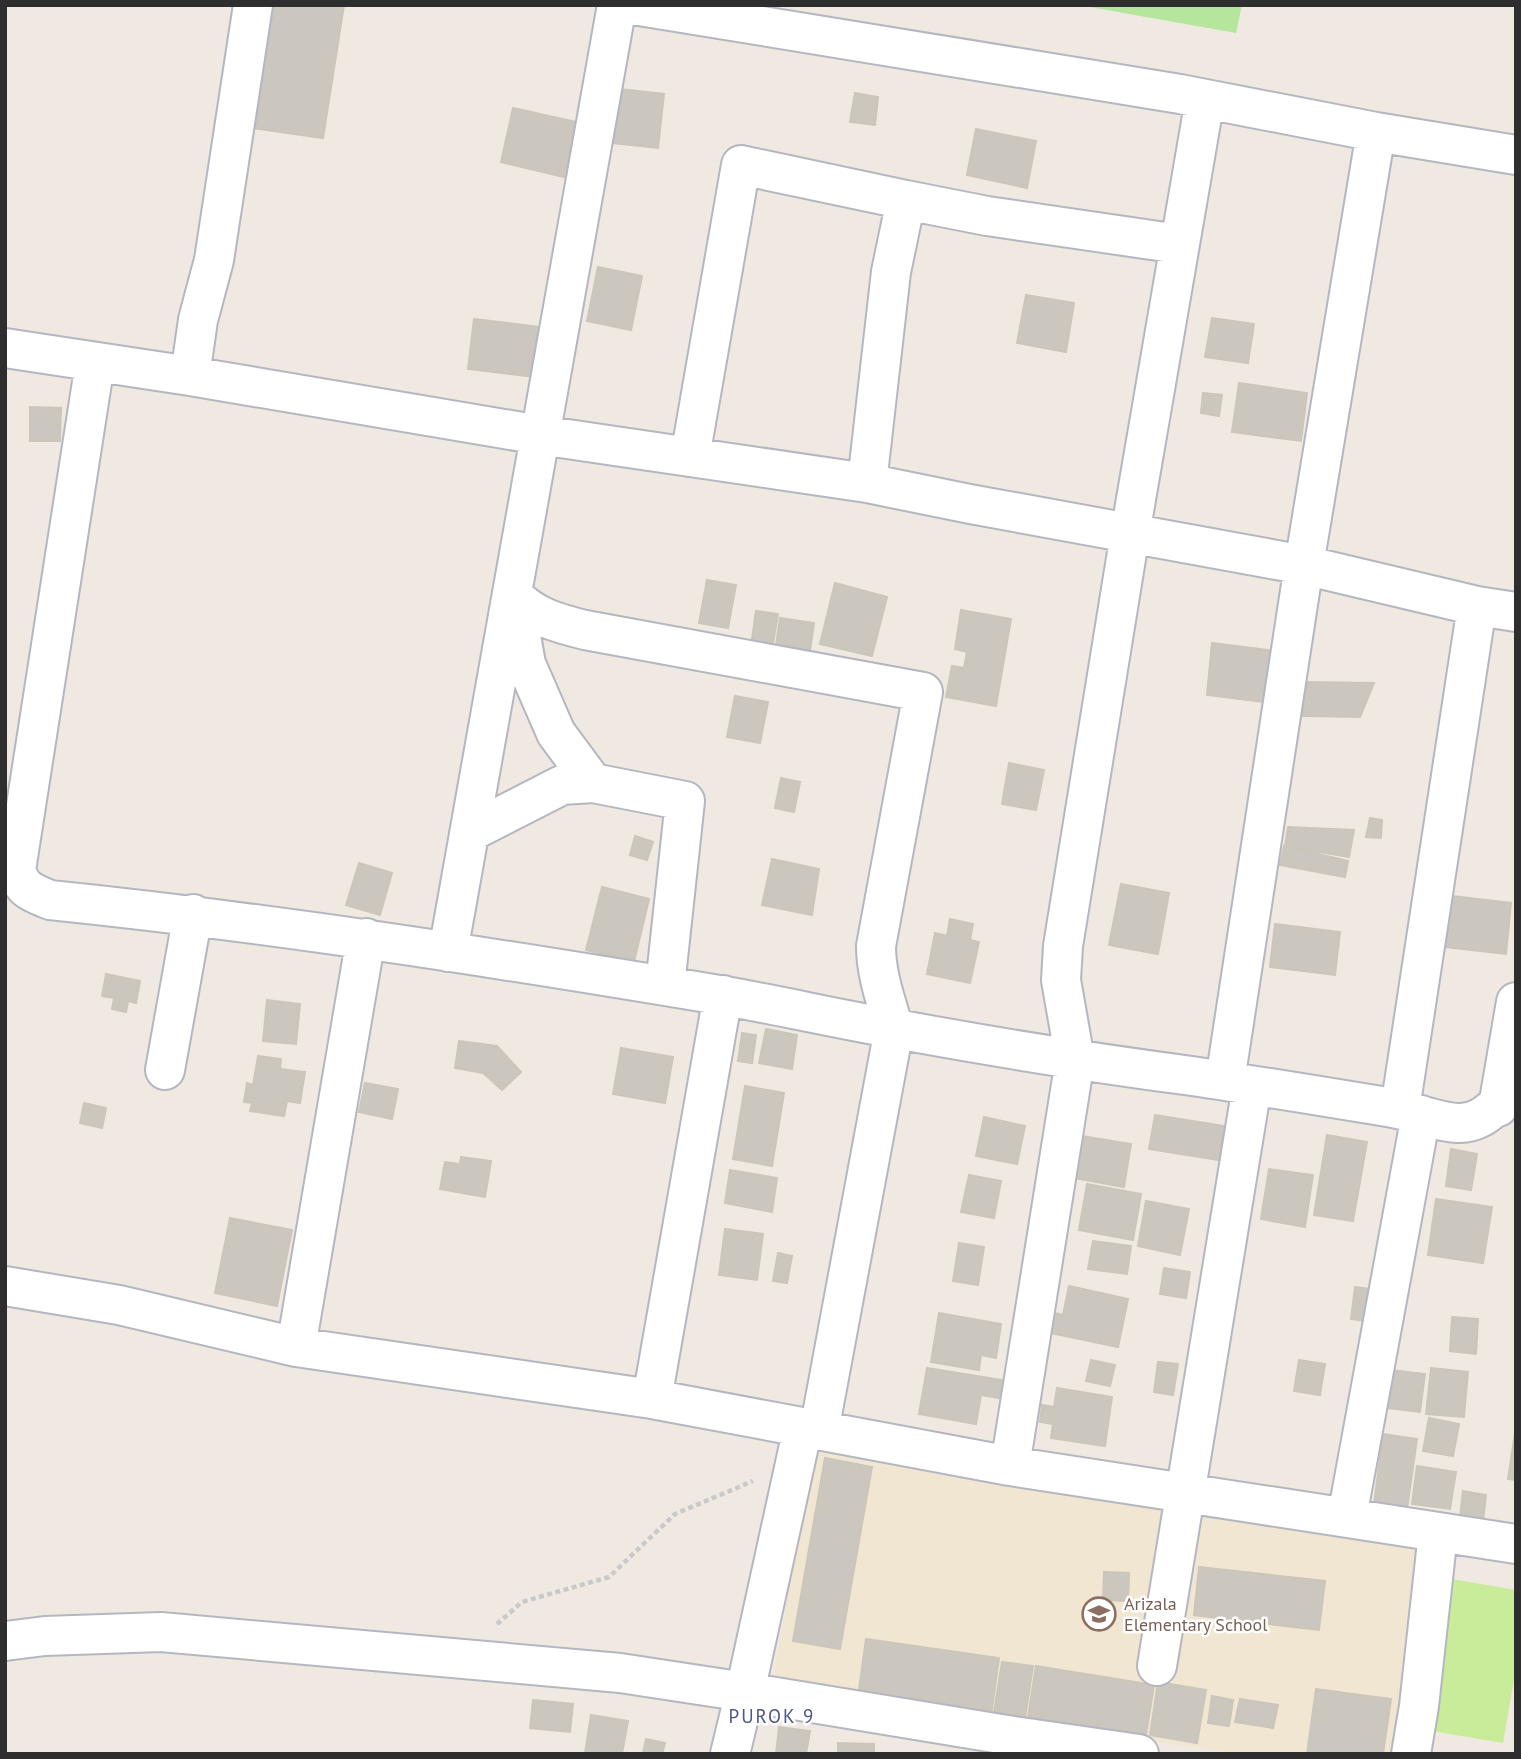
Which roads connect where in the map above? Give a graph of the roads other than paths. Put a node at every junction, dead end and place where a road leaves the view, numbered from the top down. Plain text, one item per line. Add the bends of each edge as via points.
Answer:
1 (253, 5) edge
2 (617, 5) edge
3 (633, 5) edge
4 (1205, 99) junction
5 (1376, 132) junction
6 (1516, 155) edge
7 (906, 200) junction
8 (1179, 244) junction
9 (5, 348) edge
10 (95, 363) junction
11 (190, 376) junction
12 (540, 435) junction
13 (690, 457) junction
14 (867, 483) junction
15 (1129, 534) junction
16 (1304, 565) junction
17 (514, 596) junction
18 (1477, 606) junction
19 (1516, 612) edge
20 (593, 783) junction
21 (470, 832) junction
22 (192, 914) junction
23 (366, 938) junction
24 (448, 952) junction
25 (665, 986) junction
26 (723, 995) junction
27 (1516, 1002) edge
28 (894, 1029) junction
29 (1075, 1060) junction
30 (165, 1070) dead end
31 (1238, 1083) junction
32 (1507, 1099) edge
33 (1410, 1112) junction
34 (5, 1286) edge
35 (296, 1347) junction
36 (652, 1399) junction
37 (811, 1429) junction
38 (1010, 1466) junction
39 (1185, 1494) junction
40 (1347, 1517) junction
41 (1438, 1532) junction
42 (1516, 1544) edge
43 (5, 1641) edge
44 (1157, 1666) dead end
45 (745, 1692) junction
46 (730, 1754) edge
47 (1139, 1754) edge
48 (1410, 1754) edge

1 - 11 street via 214,260 198,320
2 - 12 street
3 - 4 street
4 - 5 street
4 - 8 street
5 - 6 street
5 - 16 street
7 - 8 street
7 - 13 street via 741,165
7 - 14 street via 891,272
8 - 15 street
9 - 10 street
10 - 11 street
10 - 22 street via 16,870 20,883 30,892 50,900
11 - 12 street
12 - 13 street
12 - 17 street
13 - 14 street
14 - 15 street
15 - 16 street
15 - 29 street via 1061,966
16 - 18 street
16 - 31 street
17 - 20 street via 526,664 556,733
17 - 21 street
17 - 28 street via 542,617 585,630 923,692 876,946 880,983
18 - 19 street
18 - 33 street
20 - 21 street via 562,785
20 - 25 street via 685,801
21 - 24 street
22 - 23 street
22 - 30 street
23 - 24 street
23 - 35 street
24 - 25 street
25 - 26 street
26 - 28 street
26 - 36 street
27 - 32 street
28 - 29 street
28 - 37 street
29 - 31 street
29 - 38 street
31 - 33 street
31 - 39 street
32 - 33 street via 1462,1123
33 - 40 street
34 - 35 street via 119,1305
35 - 36 street
36 - 37 street
37 - 38 street
37 - 45 street via 794,1465
38 - 39 street
39 - 40 street
39 - 44 street
40 - 41 street
41 - 42 street
41 - 48 street
43 - 45 street via 161,1632 620,1673
45 - 46 street
45 - 47 street

